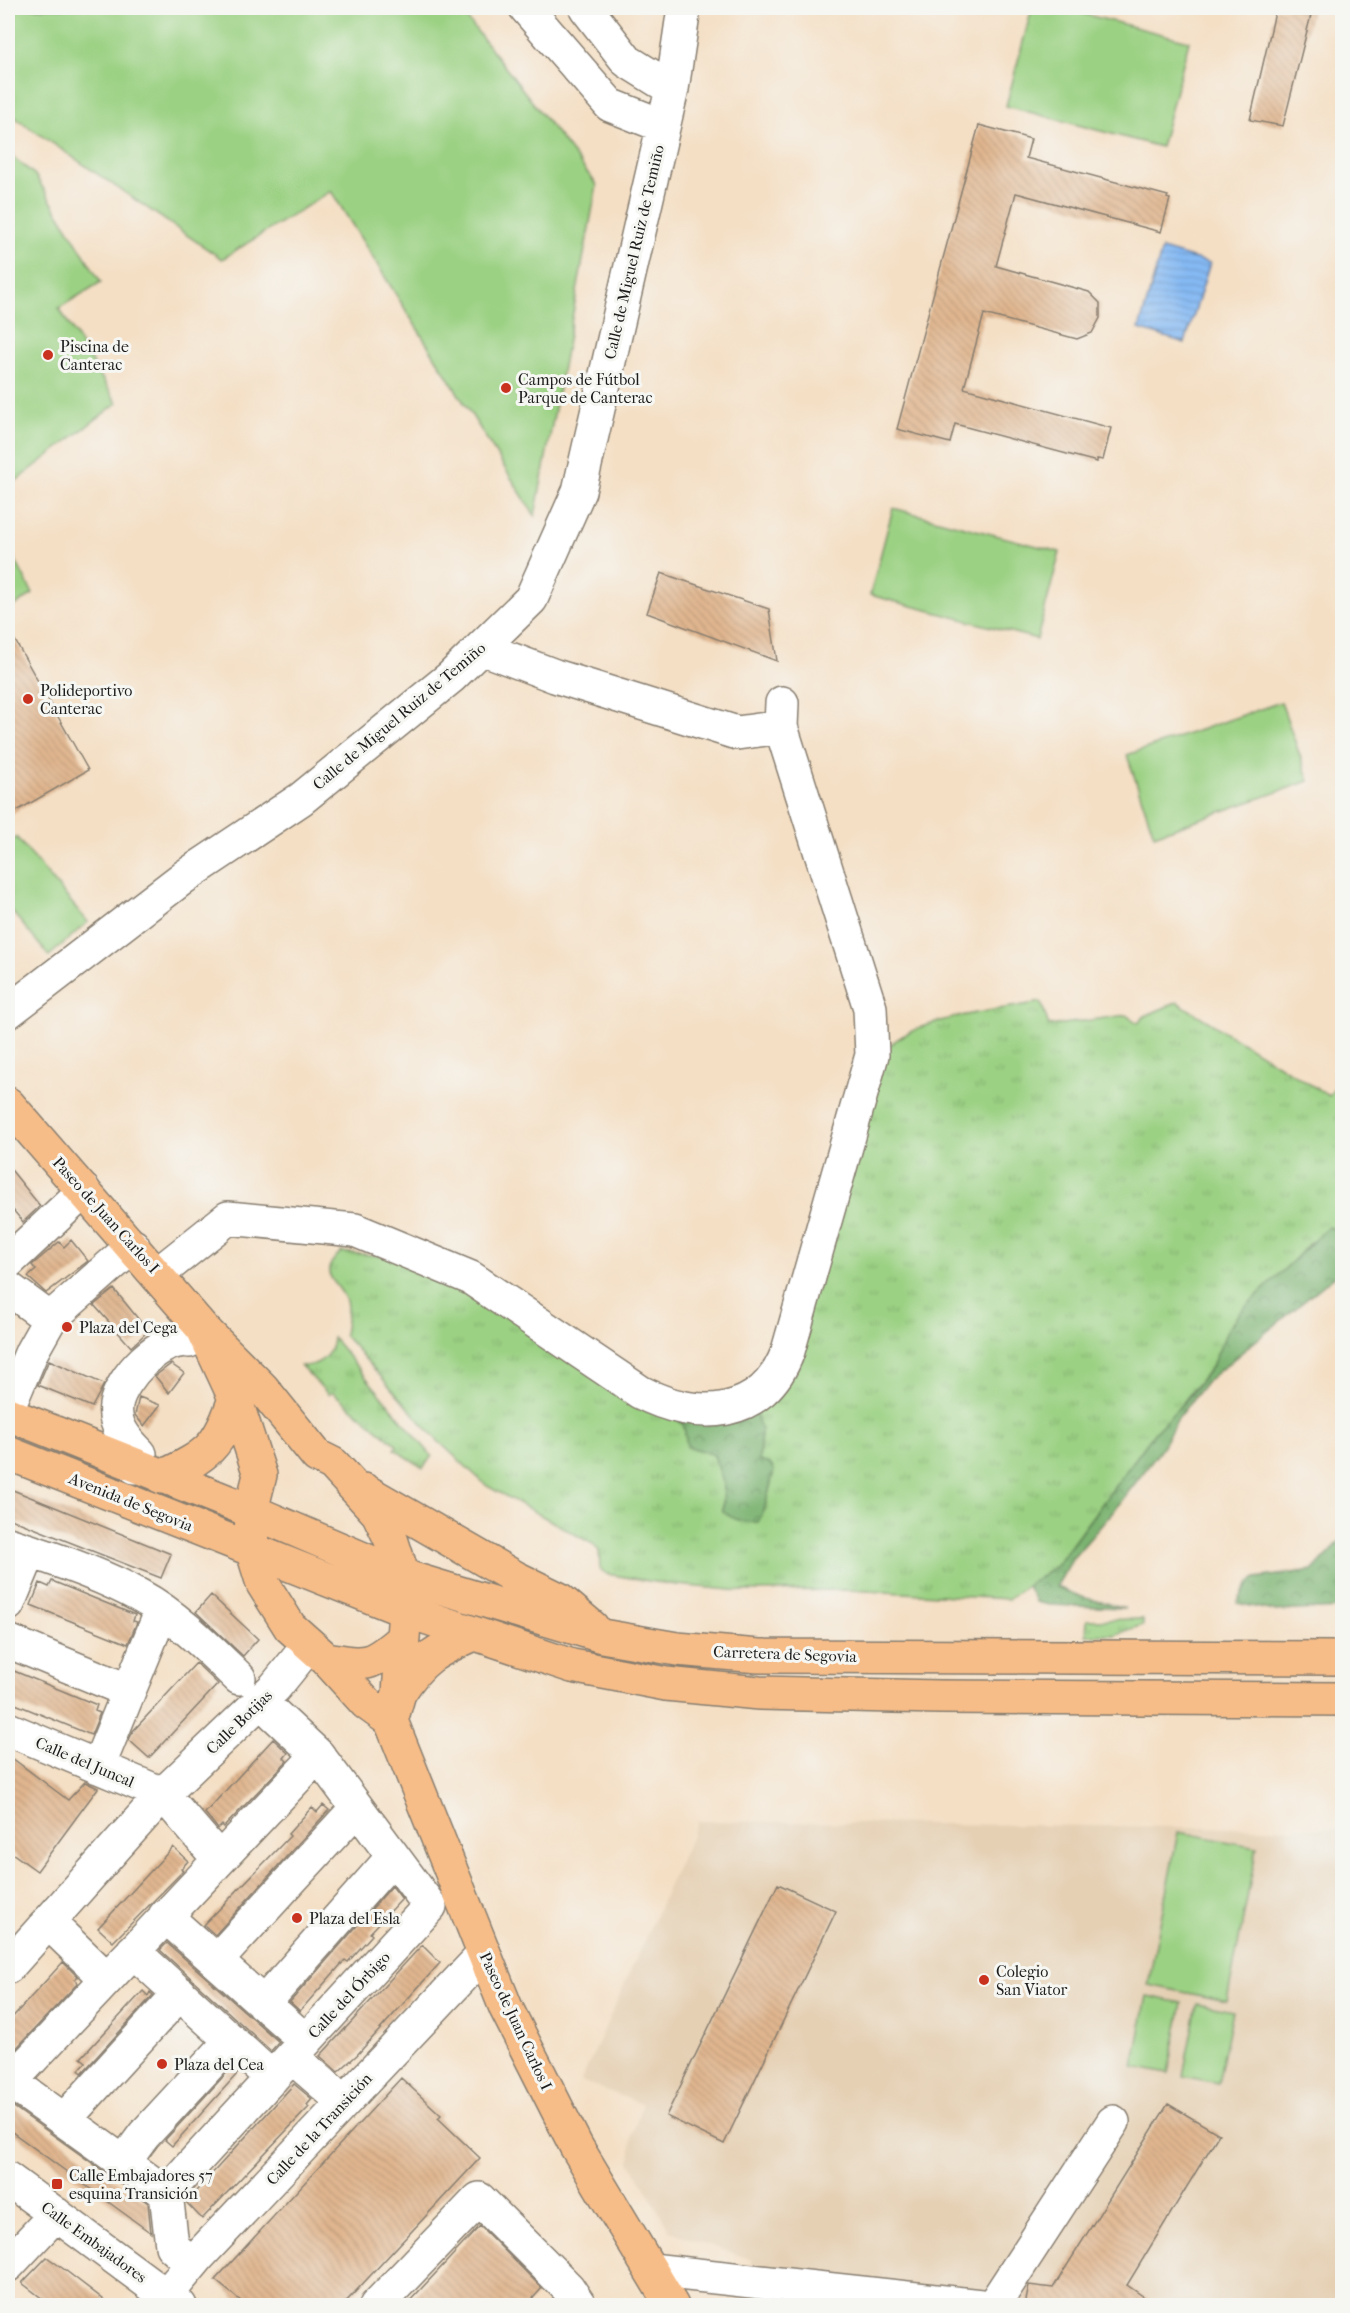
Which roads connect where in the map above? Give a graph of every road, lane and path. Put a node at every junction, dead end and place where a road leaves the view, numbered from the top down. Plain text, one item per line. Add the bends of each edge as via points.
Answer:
1 (526, 8) edge
2 (586, 8) edge
3 (684, 8) edge
4 (672, 89) junction
5 (663, 126) junction
6 (481, 648) junction
7 (8, 1012) edge
8 (8, 1104) edge
9 (84, 1191) junction
10 (13, 1246) edge
11 (133, 1246) junction
12 (158, 1274) junction
13 (8, 1288) edge
14 (50, 1319) junction
15 (196, 1335) junction
16 (235, 1398) junction
17 (8, 1408) edge
18 (8, 1414) edge
19 (8, 1453) edge
20 (317, 1456) junction
21 (148, 1472) junction
22 (260, 1475) junction
23 (355, 1485) junction
24 (251, 1511) junction
25 (19, 1547) edge
26 (253, 1552) junction
27 (403, 1576) junction
28 (8, 1605) edge
29 (162, 1610) junction
30 (403, 1625) junction
31 (474, 1634) junction
32 (602, 1636) junction
33 (8, 1641) edge
34 (318, 1652) junction
35 (1342, 1658) edge
36 (239, 1677) dead end
37 (129, 1691) junction
38 (1307, 1698) junction
39 (1342, 1699) edge
40 (395, 1707) junction
41 (1342, 1710) edge
42 (274, 1714) dead end
43 (8, 1729) edge
44 (318, 1755) junction
45 (98, 1767) junction
46 (163, 1794) junction
47 (357, 1808) junction
48 (393, 1857) junction
49 (219, 1859) junction
50 (165, 1916) junction
51 (48, 1922) junction
52 (133, 1951) junction
53 (484, 1954) junction
54 (216, 1961) junction
55 (8, 1967) edge
56 (107, 1979) junction
57 (180, 1993) junction
58 (263, 2004) junction
59 (231, 2041) junction
60 (290, 2059) junction
61 (9, 2080) edge
62 (344, 2102) junction
63 (65, 2119) junction
64 (1113, 2122) dead end
65 (124, 2163) junction
66 (8, 2179) edge
67 (166, 2193) junction
68 (56, 2214) junction
69 (192, 2264) junction
70 (8, 2265) edge
71 (651, 2270) junction
72 (567, 2300) edge
73 (167, 2301) edge
74 (376, 2306) edge
75 (672, 2306) edge
76 (981, 2306) edge
77 (993, 2306) edge

1 - 5 street via 610,105
2 - 4 street via 627,61
3 - 4 street, Calle de Miguel Ruiz de Temiño
4 - 5 street, Calle de Miguel Ruiz de Temiño
5 - 6 street, Calle de Miguel Ruiz de Temiño via 579,491 531,600
6 - 7 street, Calle de Miguel Ruiz de Temiño via 302,799 184,877
6 - 12 street via 555,676 737,733 782,715 870,1008 872,1055 788,1351 778,1373 761,1392 742,1403 716,1410 694,1410 657,1401 471,1278 355,1230 228,1218
8 - 9 main road, Paseo de Juan Carlos I
9 - 10 street
9 - 11 main road, Paseo de Juan Carlos I
11 - 12 main road, Paseo de Juan Carlos I
11 - 14 street
12 - 15 main road, Paseo de Juan Carlos I
13 - 14 street
14 - 17 street
15 - 16 main road, Paseo de Juan Carlos I
15 - 20 main road, Paseo de Juan Carlos I via 263,1389
15 - 21 street via 178,1339 152,1353 120,1394 116,1407 121,1434 140,1454
16 - 21 main road, Avenida de Segovia via 224,1430 210,1450 190,1464
16 - 22 main road, Paseo de Juan Carlos I
18 - 21 main road, Avenida de Segovia
19 - 26 main road, Avenida de Segovia
20 - 22 main road via 289,1455
20 - 23 main road, Paseo de Juan Carlos I via 333,1464
21 - 24 main road, Avenida de Segovia
22 - 24 main road
23 - 27 main road, Paseo de Juan Carlos I via 378,1514
23 - 32 main road via 559,1599
24 - 26 main road
24 - 27 main road, Carretera de Segovia
25 - 28 street
25 - 29 street via 140,1595
26 - 30 main road
26 - 34 main road via 263,1584 291,1627
27 - 30 main road, Paseo de Juan Carlos I
27 - 32 main road, Carretera de Segovia
29 - 36 street
29 - 37 street
30 - 31 main road
30 - 34 main road via 379,1659 359,1664
30 - 40 main road, Paseo de Juan Carlos I
31 - 38 main road via 572,1666 666,1684 759,1693
31 - 40 main road via 437,1650 415,1668
32 - 35 main road, Carretera de Segovia via 759,1656
33 - 37 street
34 - 40 main road via 366,1703
34 - 46 street, Calle Botijas via 275,1687
37 - 45 street
38 - 39 main road
38 - 41 main road
40 - 53 main road, Paseo de Juan Carlos I
42 - 44 street
43 - 45 street, Calle del Juncal
44 - 47 street
44 - 49 street
45 - 46 street, Calle del Juncal
46 - 49 street
46 - 51 street, Calle Botijas
47 - 48 street
47 - 54 street
48 - 58 street
48 - 60 street, Calle del Órbigo via 430,1906
49 - 50 street
50 - 52 street
50 - 54 street
51 - 55 street, Calle Botijas
51 - 56 street
52 - 56 street
52 - 57 street
53 - 62 street, Calle de la Transición
53 - 71 main road, Paseo de Juan Carlos I via 506,2008 576,2146
54 - 58 street
56 - 61 street
57 - 59 street
57 - 63 street
58 - 60 street
59 - 60 street
59 - 65 street via 144,2135
60 - 62 street
60 - 67 street, Calle del Órbigo
61 - 63 street
62 - 69 street, Calle de la Transición
63 - 65 street
64 - 77 street
65 - 67 street
66 - 68 street, Calle Embajadores
67 - 69 street via 172,2246
68 - 70 street
68 - 73 street, Calle Embajadores
69 - 73 street, Calle de la Transición
71 - 75 main road, Paseo de Juan Carlos I
71 - 76 street
72 - 74 street via 478,2199

